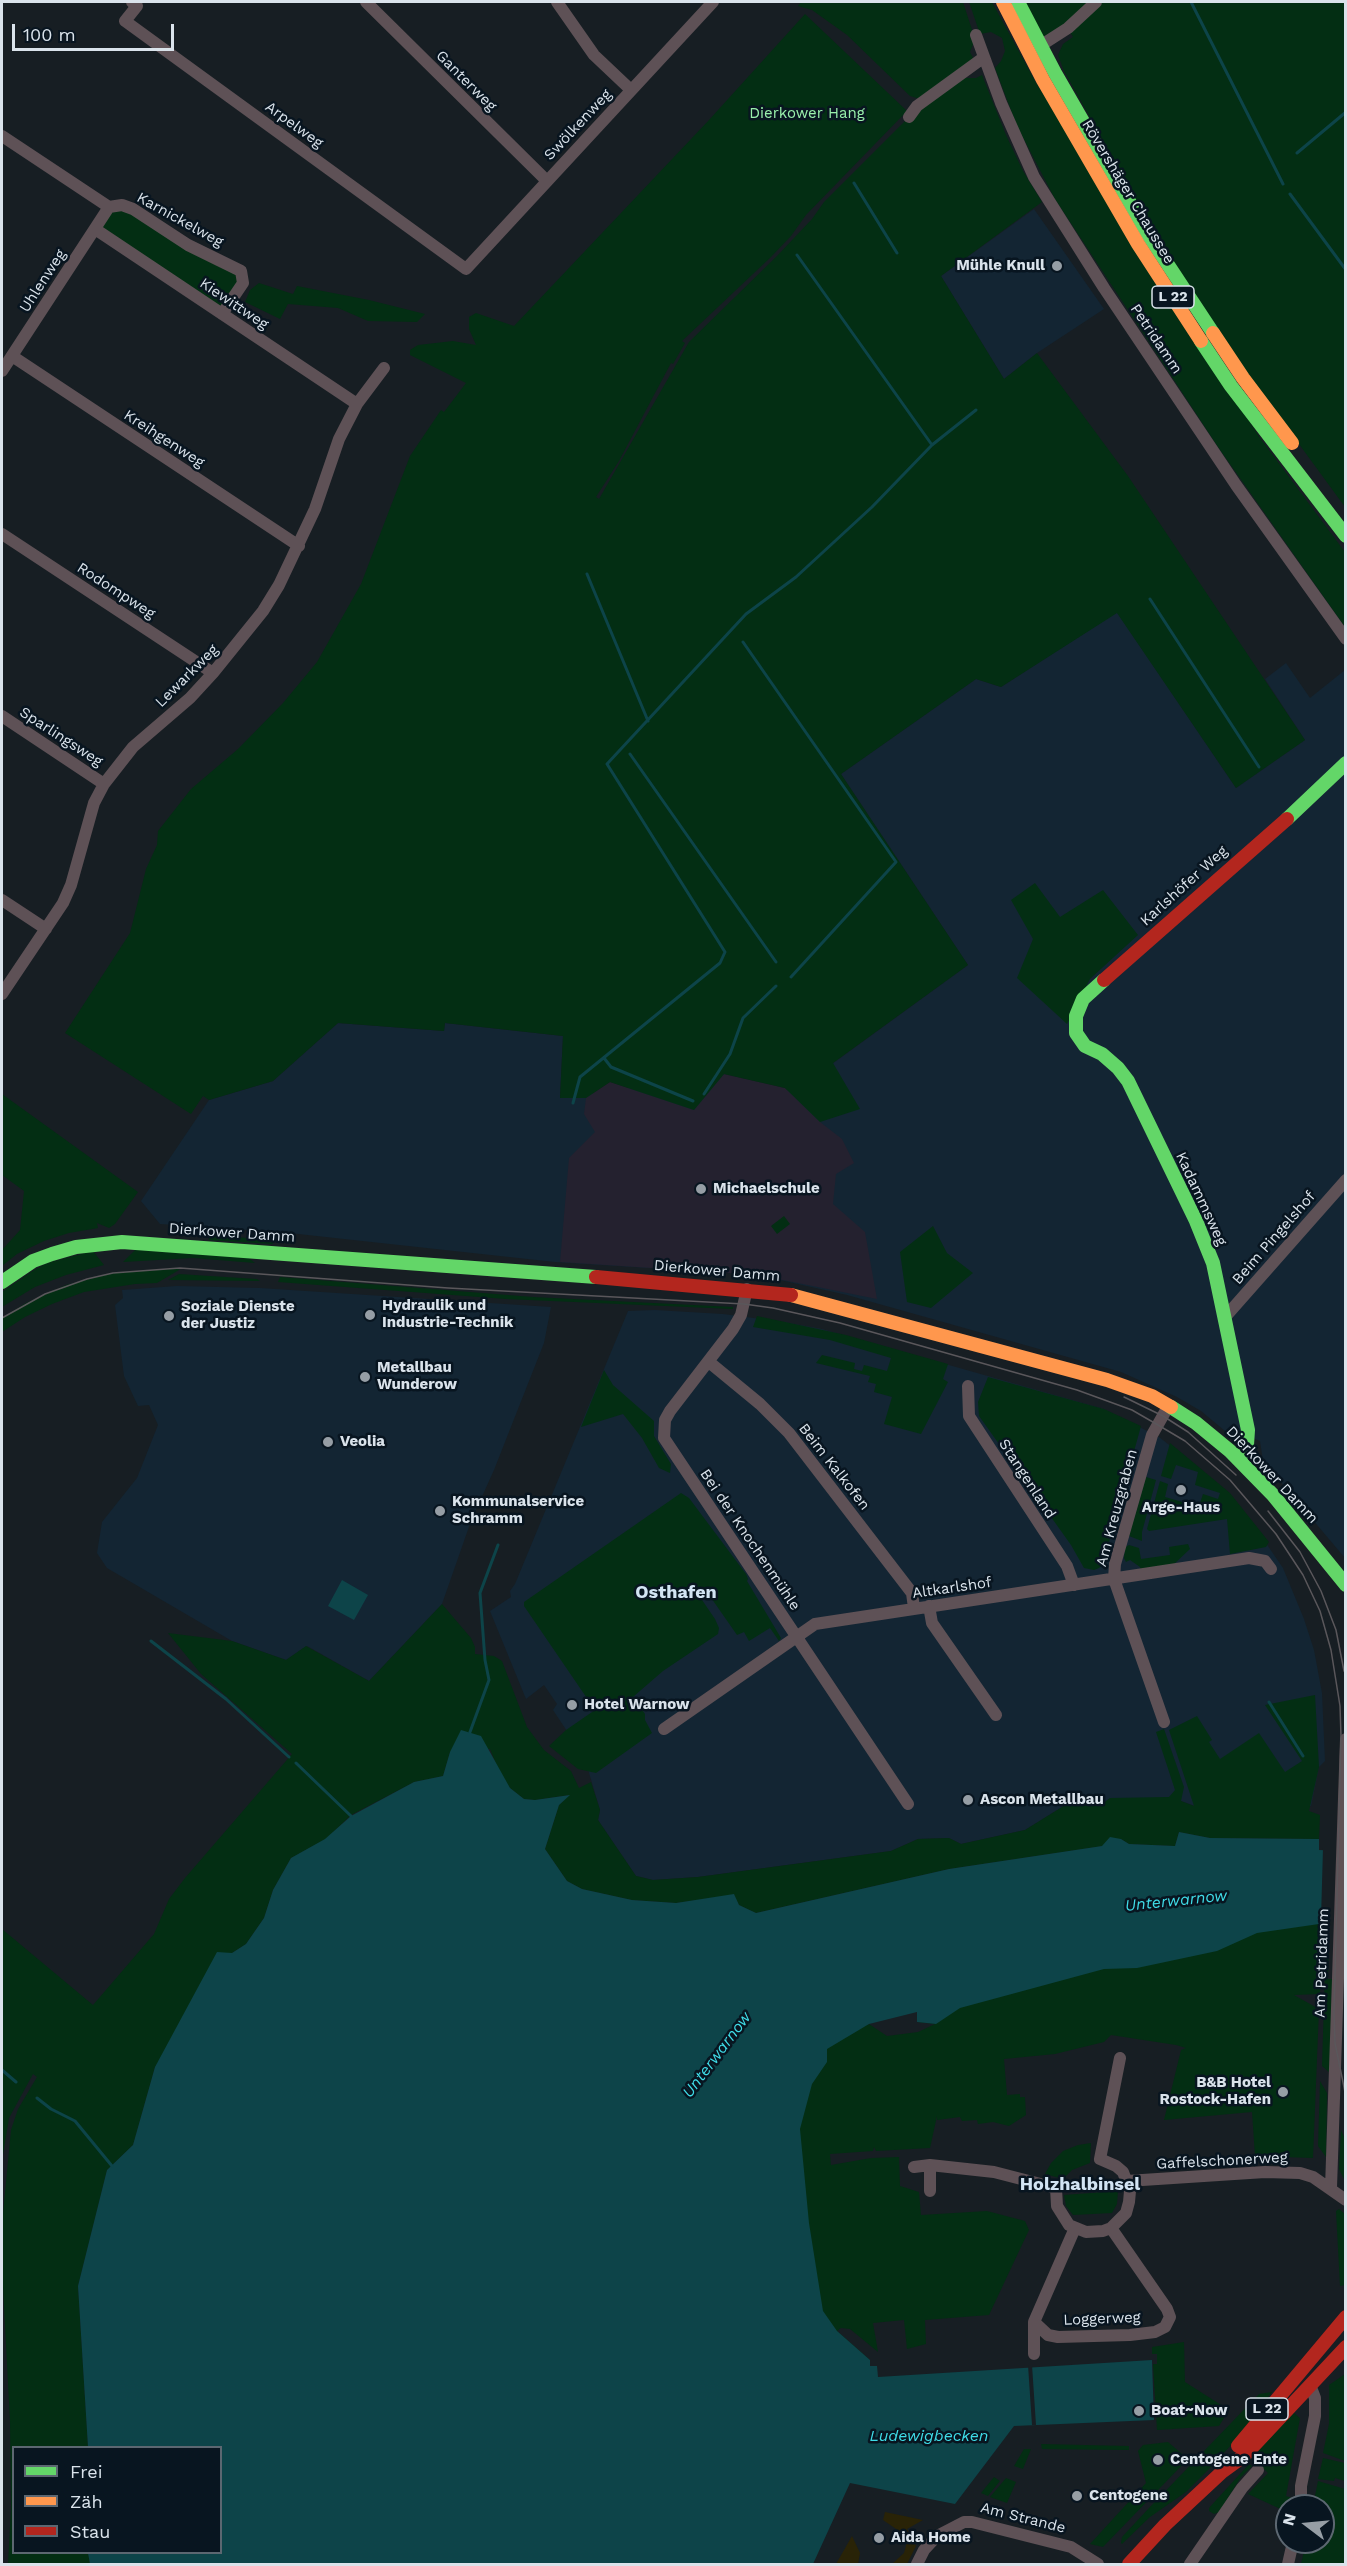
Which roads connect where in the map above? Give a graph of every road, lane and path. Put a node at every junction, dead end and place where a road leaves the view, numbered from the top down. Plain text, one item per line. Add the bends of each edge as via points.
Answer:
1 (366, 2) edge
2 (557, 2) edge
3 (713, 2) edge
4 (1002, 2) edge
5 (1018, 2) edge
6 (1096, 2) edge
7 (136, 3) edge
8 (976, 35) dead end
9 (1040, 46) junction
10 (983, 58) junction
11 (631, 90) junction
12 (909, 117) dead end
13 (2, 136) edge
14 (546, 180) junction
15 (109, 207) junction
16 (95, 229) junction
17 (466, 269) joint
18 (222, 314) junction
19 (12, 356) junction
20 (384, 368) dead end
21 (2, 371) edge
22 (357, 404) junction
23 (1346, 515) edge
24 (2, 534) edge
25 (1346, 536) edge
26 (299, 546) junction
27 (1346, 639) edge
28 (213, 673) junction
29 (2, 716) edge
30 (1346, 763) edge
31 (104, 784) junction
32 (2, 900) edge
33 (46, 929) junction
34 (2, 994) edge
35 (1085, 1046) joint
36 (1346, 1180) edge
37 (2, 1282) edge
38 (747, 1289) junction
39 (1227, 1322) junction
40 (709, 1362) junction
41 (968, 1386) dead end
42 (1169, 1405) junction
43 (1239, 1460) junction
44 (1271, 1569) dead end
45 (1114, 1580) junction
46 (1074, 1585) junction
47 (1346, 1585) edge
48 (929, 1606) junction
49 (914, 1608) junction
50 (796, 1638) junction
51 (996, 1715) dead end
52 (1164, 1722) dead end
53 (664, 1729) dead end
54 (1346, 1739) edge
55 (908, 1804) dead end
56 (1120, 2058) dead end
57 (930, 2165) junction
58 (914, 2167) dead end
59 (1127, 2181) junction
60 (1331, 2188) junction
61 (930, 2191) dead end
62 (1346, 2200) edge
63 (1075, 2228) junction
64 (1111, 2228) junction
65 (1346, 2317) edge
66 (1034, 2322) junction
67 (1346, 2347) edge
68 (1317, 2353) junction
69 (1034, 2354) dead end
70 (1310, 2385) junction
71 (1258, 2470) dead end
72 (1223, 2471) junction
73 (1301, 2494) edge
74 (917, 2565) edge
75 (1098, 2565) edge
76 (1129, 2565) edge
77 (1190, 2565) edge

1 - 14 street, Ganterweg
2 - 11 street via 594,55
3 - 11 street, Swölkenweg
4 - 25 street, Rövershäger Chaussee / L 22 via 1138,244 1231,386
5 - 9 street, Rövershäger Chaussee / L 22
6 - 9 street via 1068,28
7 - 17 street, Arpelweg via 125,21
8 - 10 street, Petridamm
9 - 23 street, Rövershäger Chaussee / L 22 via 1149,236 1243,378
10 - 12 street via 917,106
10 - 27 street, Petridamm via 1034,177 1236,485
11 - 14 street, Swölkenweg
13 - 15 street, Karnickelweg
14 - 17 street, Swölkenweg
15 - 16 street, Uhlenweg
15 - 18 street, Karnickelweg via 122,205 133,209 241,271 243,283
16 - 18 street, Kiewittweg
16 - 19 street, Uhlenweg
18 - 22 street, Kiewittweg
19 - 21 street, Uhlenweg
19 - 26 street, Kreihgenweg
20 - 22 street, Lewarkweg
22 - 26 street, Lewarkweg via 339,439
24 - 28 street, Rodompweg
26 - 28 street, Lewarkweg via 263,611
28 - 31 street, Lewarkweg via 133,747
29 - 31 street, Sparlingsweg
30 - 35 street, Karlshöfer Weg via 1083,999 1076,1016 1076,1033
31 - 33 street, Lewarkweg via 94,803 71,885
32 - 33 street
33 - 34 street, Lewarkweg
35 - 39 street, Kadammsweg via 1102,1054 1128,1081 1203,1237
36 - 39 street, Beim Pingelshof
37 - 38 street, Dierkower Damm via 33,1261 52,1254 76,1246 122,1242
38 - 40 street, Bei der Knochenmühle via 740,1317
38 - 42 street, Dierkower Damm via 816,1300 1107,1380 1140,1390
39 - 43 street, Kadammsweg via 1249,1434 1245,1453
40 - 49 street, Beim Kalkofen via 789,1433 912,1593
40 - 50 street, Bei der Knochenmühle via 670,1411 664,1438
41 - 46 street, Stangenland via 969,1416 1067,1566
42 - 43 street, Dierkower Damm via 1214,1436
42 - 45 street, Am Kreuzgraben via 1152,1435 1114,1564
43 - 47 street, Dierkower Damm via 1273,1495
44 - 45 street, Altkarlshof via 1265,1561 1249,1558
45 - 46 street, Altkarlshof
45 - 52 street, Am Kreuzgraben
46 - 48 street, Altkarlshof
48 - 49 street, Altkarlshof
48 - 51 street via 932,1623
49 - 50 street, Altkarlshof via 815,1624
50 - 53 street, Altkarlshof
50 - 55 street, Bei der Knochenmühle
54 - 60 street, Am Petridamm
56 - 59 street via 1100,2159 1116,2166
57 - 58 street
57 - 61 street
57 - 63 street via 994,2172 1056,2188 1060,2215
59 - 60 street, Gaffelschonerweg via 1283,2172 1313,2177
59 - 64 street via 1130,2202 1126,2213
60 - 62 street, Gaffelschonerweg
63 - 64 street via 1094,2233
63 - 66 street
64 - 66 street, Loggerweg via 1167,2309 1170,2317 1164,2327 1130,2335 1058,2337 1048,2335
65 - 68 street, L 22
66 - 69 street
67 - 70 street, L 22
68 - 70 street
68 - 72 street, L 22 via 1257,2421
70 - 72 street, L 22 via 1245,2455
70 - 73 street via 1315,2416
71 - 77 street
72 - 76 street, L 22
74 - 75 street, Am Strande via 937,2536 972,2522 1071,2547

